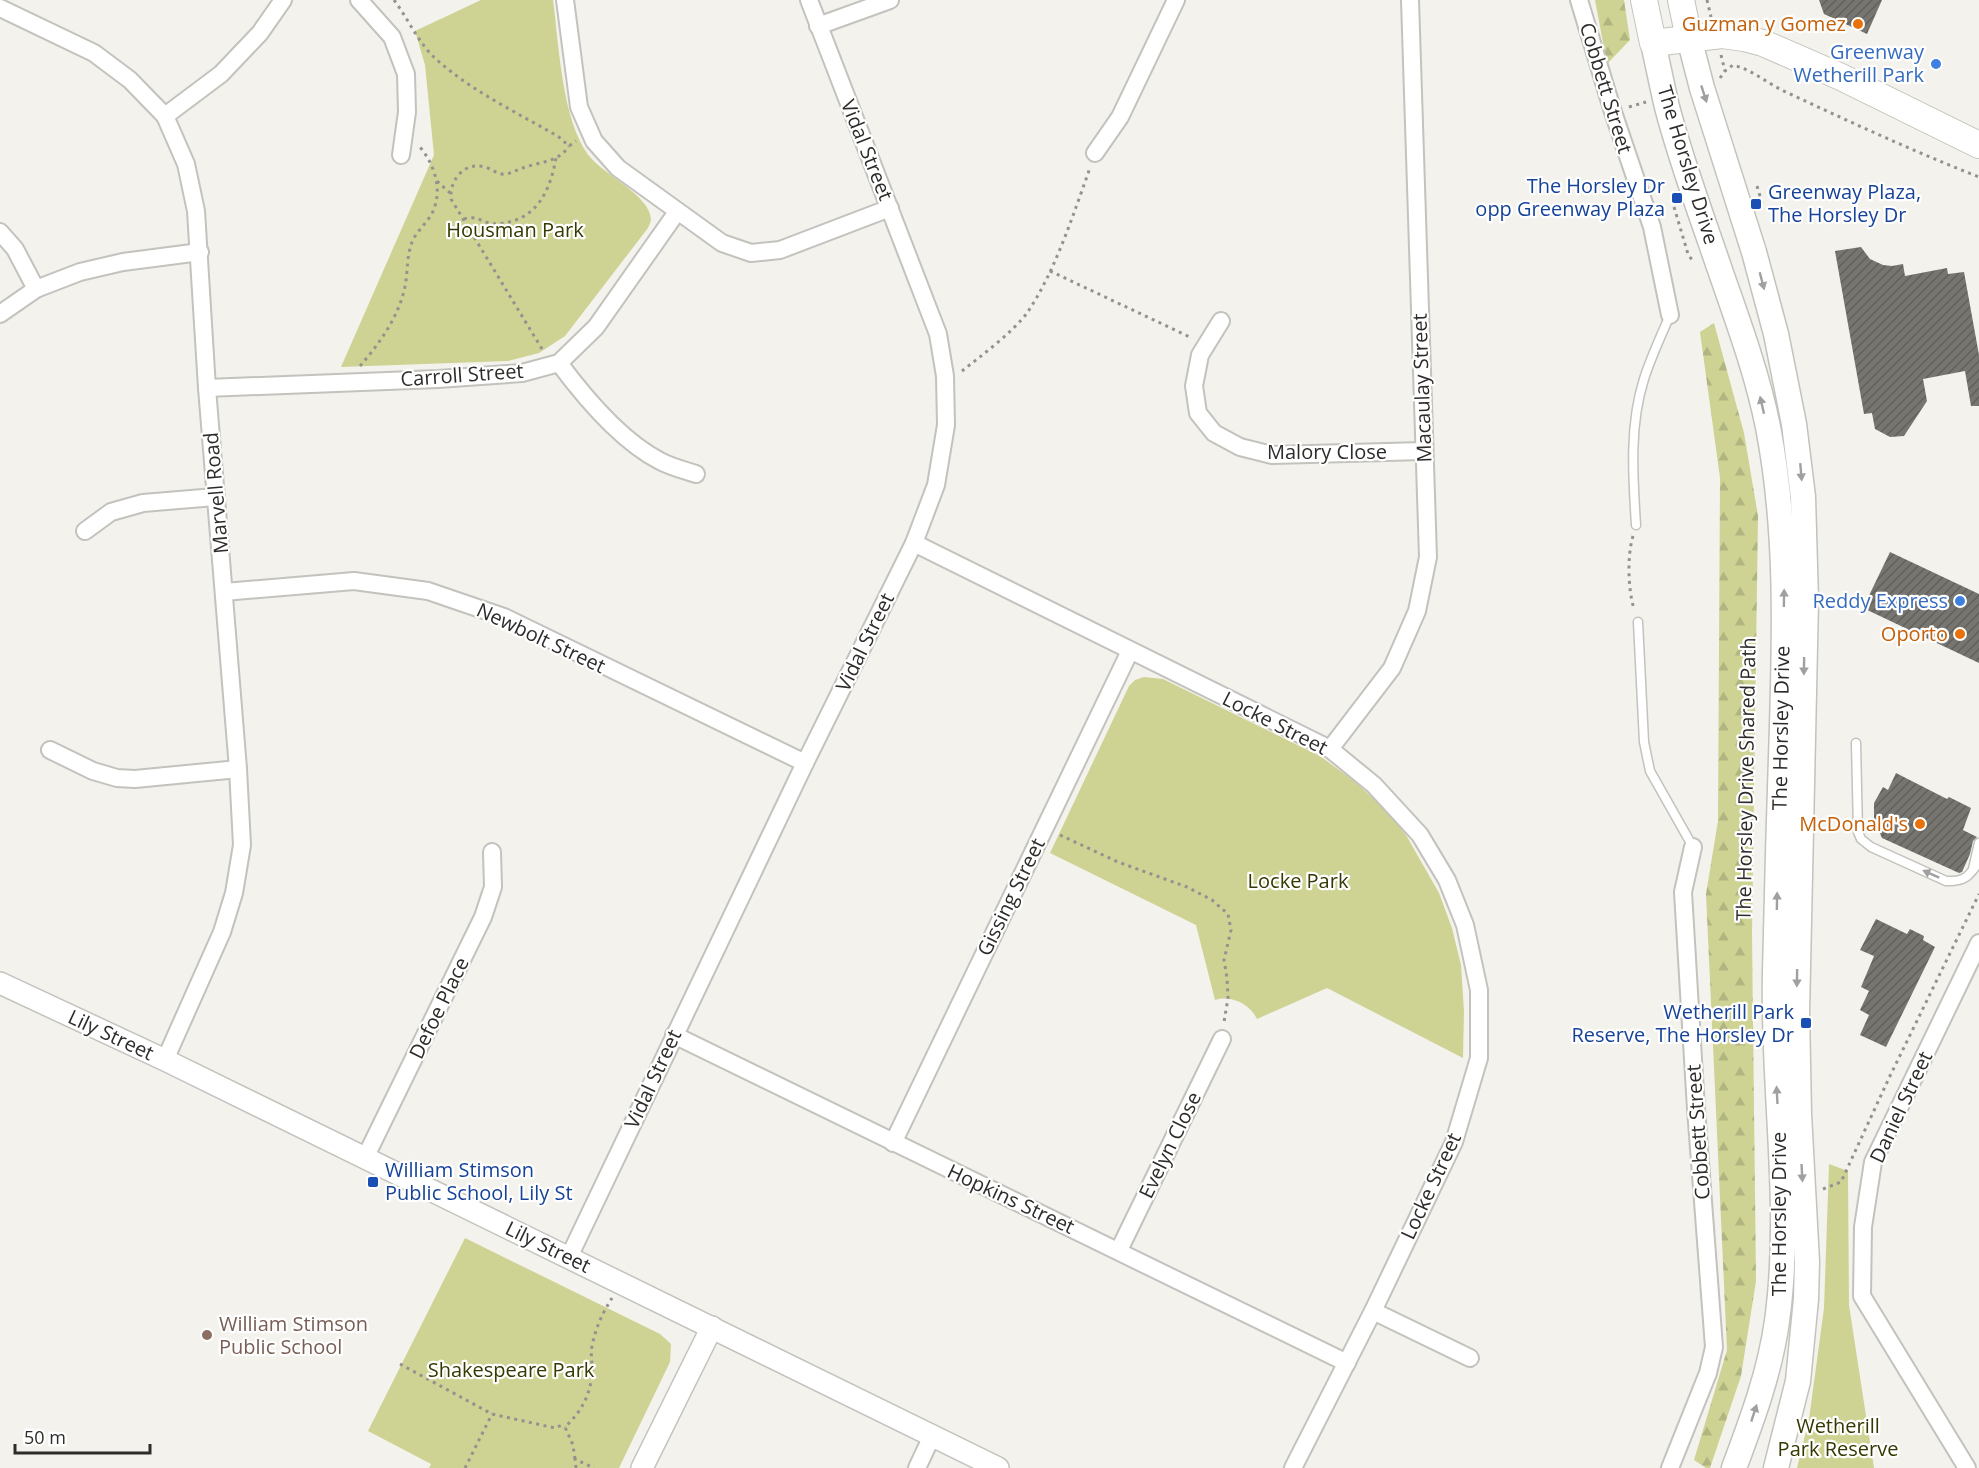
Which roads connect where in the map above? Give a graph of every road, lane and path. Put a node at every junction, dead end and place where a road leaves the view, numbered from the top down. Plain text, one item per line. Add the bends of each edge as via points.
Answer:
1 (283, 0) edge
2 (359, 0) edge
3 (394, 0) edge
4 (566, 0) edge
5 (809, 0) edge
6 (890, 0) edge
7 (1176, 0) edge
8 (1410, 0) edge
9 (1578, 0) edge
10 (1644, 0) edge
11 (1681, 0) edge
12 (0, 8) edge
13 (818, 27) junction
14 (1689, 38) junction
15 (1653, 43) junction
16 (1717, 85) dead end
17 (165, 117) junction
18 (405, 131) junction
19 (590, 131) junction
20 (1979, 145) edge
21 (569, 146) junction
22 (1095, 153) joint
23 (401, 155) dead end
24 (556, 158) junction
25 (1754, 177) dead end
26 (1979, 177) edge
27 (436, 180) junction
28 (450, 193) junction
29 (1672, 198) dead end
30 (1763, 206) dead end
31 (890, 208) junction
32 (677, 212) junction
33 (463, 219) junction
34 (0, 232) edge
35 (200, 252) junction
36 (1050, 271) junction
37 (1700, 272) dead end
38 (36, 289) junction
39 (0, 314) edge
40 (1670, 315) joint
41 (1221, 321) dead end
42 (1206, 345) junction
43 (555, 364) junction
44 (340, 383) junction
45 (945, 385) junction
46 (207, 388) junction
47 (1424, 451) junction
48 (696, 474) dead end
49 (215, 497) junction
50 (1636, 525) joint
51 (85, 531) dead end
52 (914, 543) junction
53 (224, 592) junction
54 (1638, 622) joint
55 (1130, 651) junction
56 (1856, 743) dead end
57 (1330, 749) junction
58 (50, 750) dead end
59 (805, 763) junction
60 (238, 769) junction
61 (1044, 828) junction
62 (1979, 843) edge
63 (1693, 847) joint
64 (492, 852) dead end
65 (1979, 862) edge
66 (1973, 870) junction
67 (1979, 894) edge
68 (1979, 943) edge
69 (0, 983) edge
70 (674, 1035) junction
71 (1222, 1039) joint
72 (165, 1060) junction
73 (893, 1143) junction
74 (364, 1158) junction
75 (1819, 1190) dead end
76 (1119, 1250) junction
77 (569, 1257) junction
78 (621, 1282) junction
79 (1372, 1311) junction
80 (712, 1328) junction
81 (1470, 1358) dead end
82 (1347, 1363) junction
83 (400, 1364) dead end
84 (492, 1414) junction
85 (565, 1427) junction
86 (932, 1436) junction
87 (574, 1459) junction
88 (465, 1468) edge
89 (576, 1468) edge
90 (594, 1468) edge
91 (642, 1468) edge
92 (917, 1468) edge
93 (998, 1468) edge
94 (1293, 1468) edge
95 (1670, 1468) edge
96 (1734, 1468) edge
97 (1776, 1468) edge
98 (1967, 1468) edge

1 - 17 street via 260,33 221,74
2 - 18 street via 392,38 406,75
3 - 21 path via 437,60 482,94 559,136
4 - 19 street via 579,107
5 - 13 street, Vidal Street
6 - 13 street
7 - 22 street via 1120,117
8 - 47 street, Macaulay Street
9 - 40 street, Cobbett Street via 1652,227
10 - 15 main road, The Horsley Drive
11 - 14 main road, The Horsley Drive
12 - 17 street, Marvell Road via 94,53 130,80
13 - 31 street, Vidal Street
14 - 15 main road
14 - 20 main road via 1722,35 1781,49
14 -> 97 main road, The Horsley Drive via 1776,334 1794,424 1803,498 1806,600 1797,1013 1806,1299 1798,1382
96 -> 15 main road, The Horsley Drive via 1768,1366 1781,1289 1783,1232 1774,1026 1784,653 1781,509 1758,384 1666,105
16 - 26 path via 1733,65 1743,68 1871,132
17 - 35 street, Marvell Road via 186,164
18 - 23 street
18 - 27 path via 425,153
19 - 21 path
19 - 32 street via 618,168
21 - 24 path
22 - 36 path
24 - 28 path via 504,175 483,166 470,167 457,175
24 - 33 path via 553,177 531,213 501,224 471,216
25 - 30 path
27 - 28 path
27 - 44 path via 433,213 412,242 405,289 396,316 373,352
28 - 33 path
29 - 37 path via 1688,254
31 - 32 street via 780,250 751,253 722,243
31 - 45 street, Vidal Street via 938,334
32 - 43 street, Carroll Street via 596,327
33 - 43 path
34 - 38 street via 15,249
35 - 38 street via 123,262 80,272
35 - 46 street, Marvell Road
36 - 42 path
36 - 45 path via 1026,314 993,347
38 - 39 street
40 - 50 lane, Cobbett Street via 1644,379 1636,412
41 - 42 street, Malory Close
42 - 47 street, Malory Close via 1194,386 1198,413 1214,433 1240,447 1272,455
43 - 44 street, Carroll Street via 522,373
43 - 48 street via 629,440 660,461
44 - 46 street, Carroll Street
45 - 52 street, Vidal Street via 946,425 936,485
46 - 49 street, Marvell Road
47 - 57 street, Macaulay Street via 1428,557 1417,611 1392,668
49 - 51 street via 143,503 111,512
49 - 53 street, Marvell Road
50 - 54 path via 1629,548 1631,598
52 - 55 street, Locke Street
52 - 59 street, Vidal Street
53 - 59 street, Newbolt Street via 354,581 428,591 504,617
53 - 60 street, Marvell Road
54 - 63 lane, Cobbett Street via 1644,742 1650,771
55 - 57 street, Locke Street
55 - 61 street, Gissing Street
66 -> 56 lane via 1958,882 1946,880 1861,839
57 - 79 street, Locke Street via 1374,785 1420,835 1447,880 1465,925 1479,990 1479,1058 1455,1142
58 - 60 street via 117,778
59 - 70 street, Vidal Street
60 - 72 street, Marvell Road via 242,845 234,893 222,933
61 - 71 path via 1118,862 1187,886 1228,914 1232,930 1224,960 1228,998
61 - 73 street, Gissing Street
62 - 66 lane
63 - 95 street, Cobbett Street via 1683,892 1714,1347 1708,1373
64 - 74 street, Defoe Place via 493,886 483,917
65 - 66 lane
67 - 75 path via 1841,1182
68 - 98 street, Daniel Street via 1873,1162 1863,1227 1862,1296
69 - 72 street, Lily Street
70 - 73 street, Hopkins Street
70 - 77 street, Vidal Street
71 - 76 street, Evelyn Close
72 - 74 street, Lily Street
73 - 76 street, Hopkins Street
74 - 77 street, Lily Street
76 - 82 street, Hopkins Street
77 - 78 street, Lily Street
78 - 80 street, Lily Street
78 - 85 path via 598,1322 591,1349 587,1400
79 - 81 street
79 - 82 street, Locke Street
80 - 86 street, Lily Street
80 - 91 street
82 - 94 street, Locke Street
83 - 84 path
84 - 85 path
84 - 88 path
85 - 87 path
86 - 92 street
86 - 93 street, Lily Street
87 - 89 path
87 - 90 path

